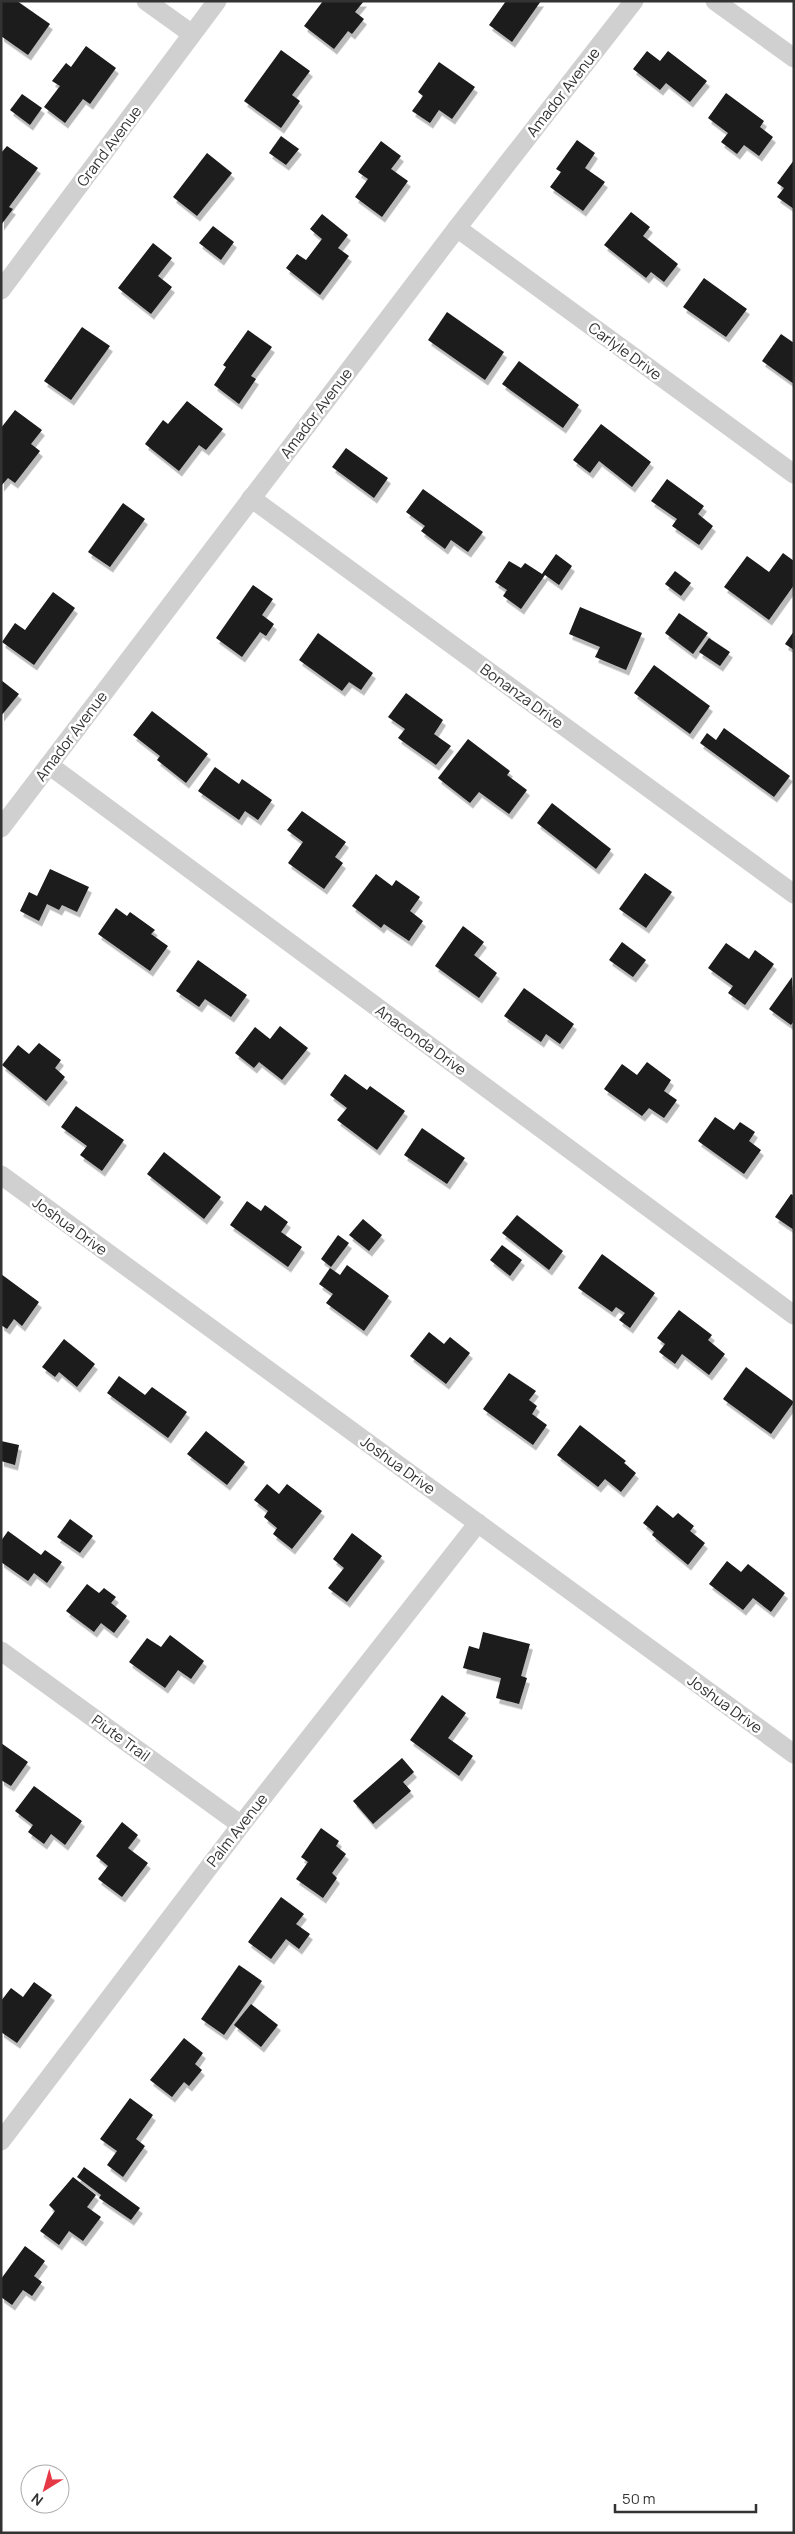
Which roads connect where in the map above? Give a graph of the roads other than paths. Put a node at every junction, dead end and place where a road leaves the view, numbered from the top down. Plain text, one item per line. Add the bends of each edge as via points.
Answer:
1 (146, 1) edge
2 (217, 1) edge
3 (634, 1) edge
4 (715, 1) edge
5 (192, 34) junction
6 (794, 58) edge
7 (457, 228) junction
8 (1, 290) edge
9 (794, 474) edge
10 (250, 498) junction
11 (48, 765) junction
12 (1, 828) edge
13 (794, 894) edge
14 (1, 1175) edge
15 (794, 1315) edge
16 (478, 1523) junction
17 (1, 1651) edge
18 (794, 1754) edge
19 (241, 1825) junction
20 (7, 2120) edge
21 (1, 2142) edge

1 - 5 street
2 - 5 street, Grand Avenue
3 - 7 street, Amador Avenue
4 - 6 street
5 - 8 street, Grand Avenue
7 - 9 street, Carlyle Drive
7 - 10 street, Amador Avenue
10 - 11 street, Amador Avenue
10 - 13 street, Bonanza Drive
11 - 12 street, Amador Avenue
11 - 15 street, Anaconda Drive
14 - 16 street, Joshua Drive
16 - 18 street, Joshua Drive
16 - 19 street, Palm Avenue
17 - 19 street, Piute Trail
19 - 20 street, Palm Avenue
20 - 21 street, Palm Avenue

